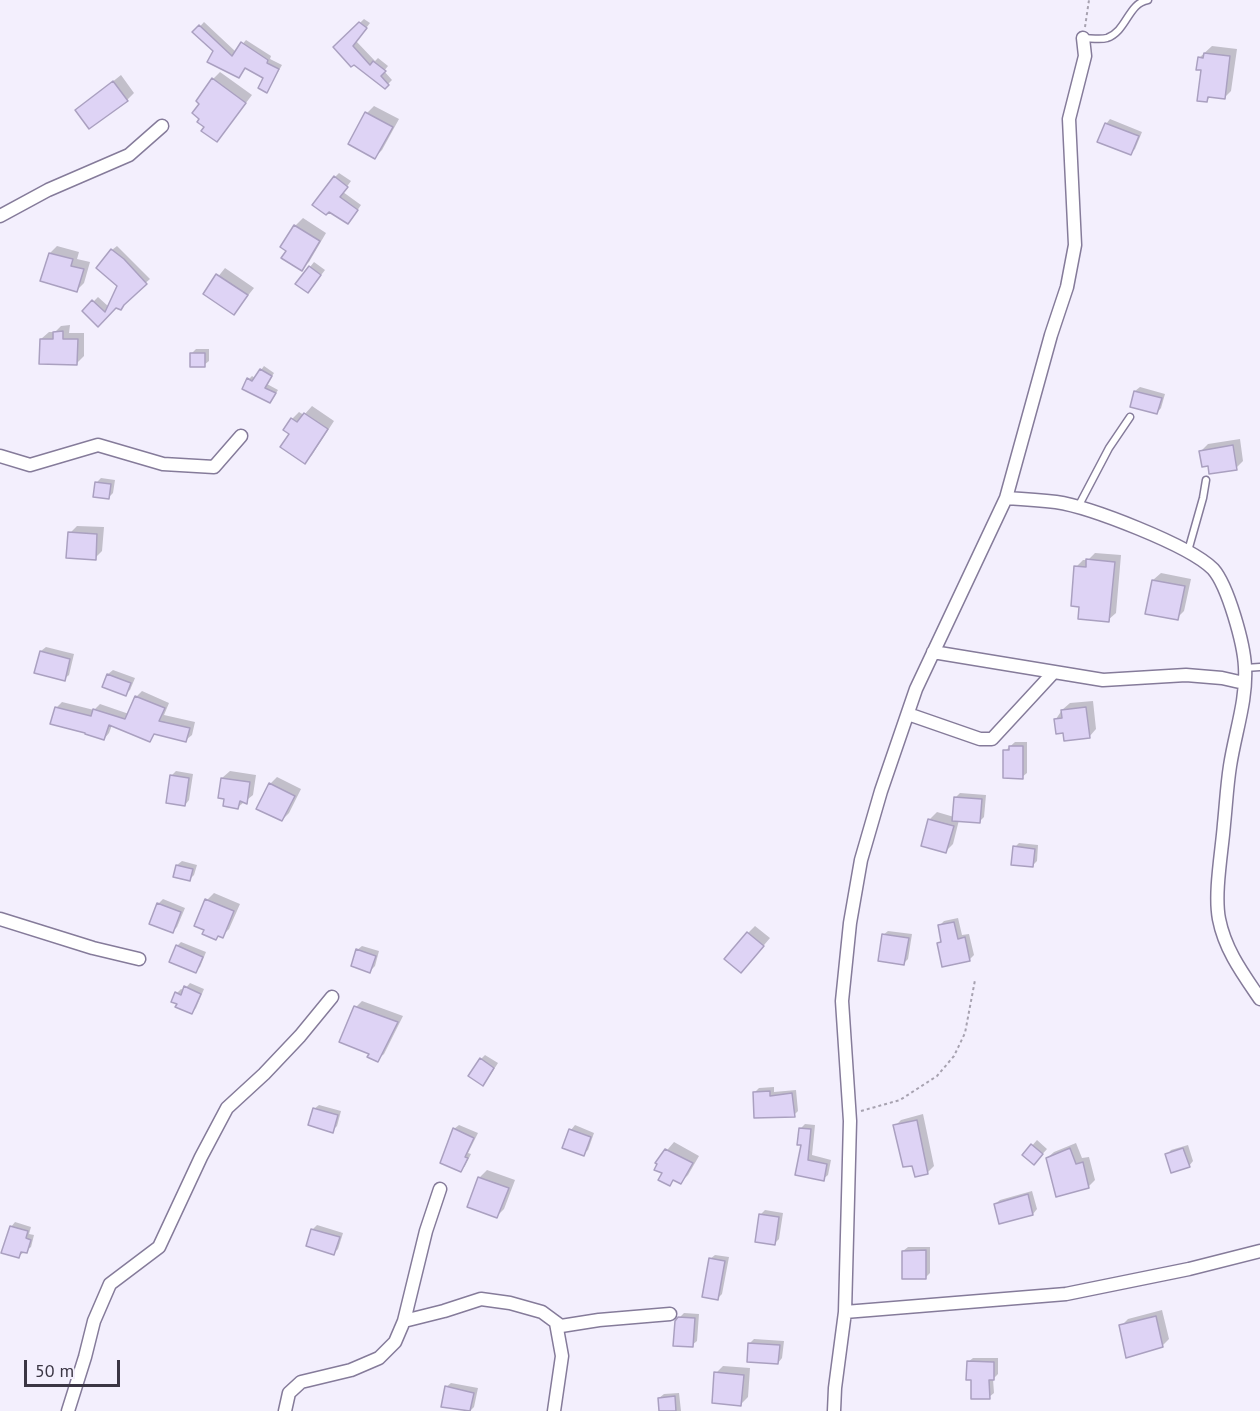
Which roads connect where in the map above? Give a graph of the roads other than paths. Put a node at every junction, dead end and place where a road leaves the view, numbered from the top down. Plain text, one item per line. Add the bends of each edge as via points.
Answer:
1 (1148, 0) edge
2 (1083, 38) joint
3 (162, 126) dead end
4 (0, 216) edge
5 (1130, 417) dead end
6 (241, 436) dead end
7 (0, 456) edge
8 (1206, 480) dead end
9 (1006, 498) junction
10 (1077, 508) junction
11 (1188, 551) junction
12 (933, 652) junction
13 (1260, 667) edge
14 (1245, 668) junction
15 (1053, 673) junction
16 (1244, 683) junction
17 (908, 714) junction
18 (0, 919) edge
19 (139, 958) dead end
20 (332, 997) dead end
21 (1260, 999) edge
22 (440, 1190) dead end
23 (1260, 1251) edge
24 (845, 1312) junction
25 (670, 1314) dead end
26 (404, 1322) junction
27 (556, 1323) junction
28 (68, 1411) edge
29 (285, 1411) edge
30 (554, 1411) edge
31 (834, 1411) edge

1 - 2 lane via 1134,7 1119,31 1106,38
2 - 9 street via 1085,56 1069,119 1075,245 1067,287
3 - 4 street via 129,155
5 - 10 lane
6 - 7 street via 214,467 164,464 98,445 30,465
8 - 11 lane
9 - 10 street via 1058,502
9 - 12 street
10 - 11 street
11 - 14 street via 1213,570 1222,584 1241,640
12 - 15 street
12 - 17 street
13 - 14 lane
14 - 16 street
15 - 16 street via 1103,680 1186,675
15 - 17 street via 992,739 980,739
16 - 21 street via 1230,765 1219,916 1239,969
17 - 24 street via 861,860 850,923 842,1001 850,1115
18 - 19 street
20 - 28 street via 300,1036 227,1108 159,1247 110,1284 94,1321
22 - 26 street
23 - 24 street via 1066,1294
24 - 31 street
25 - 27 street via 561,1326
26 - 27 street via 482,1299 542,1312
26 - 29 street via 396,1342 379,1358 351,1370 300,1382 289,1393
27 - 30 street via 562,1356

